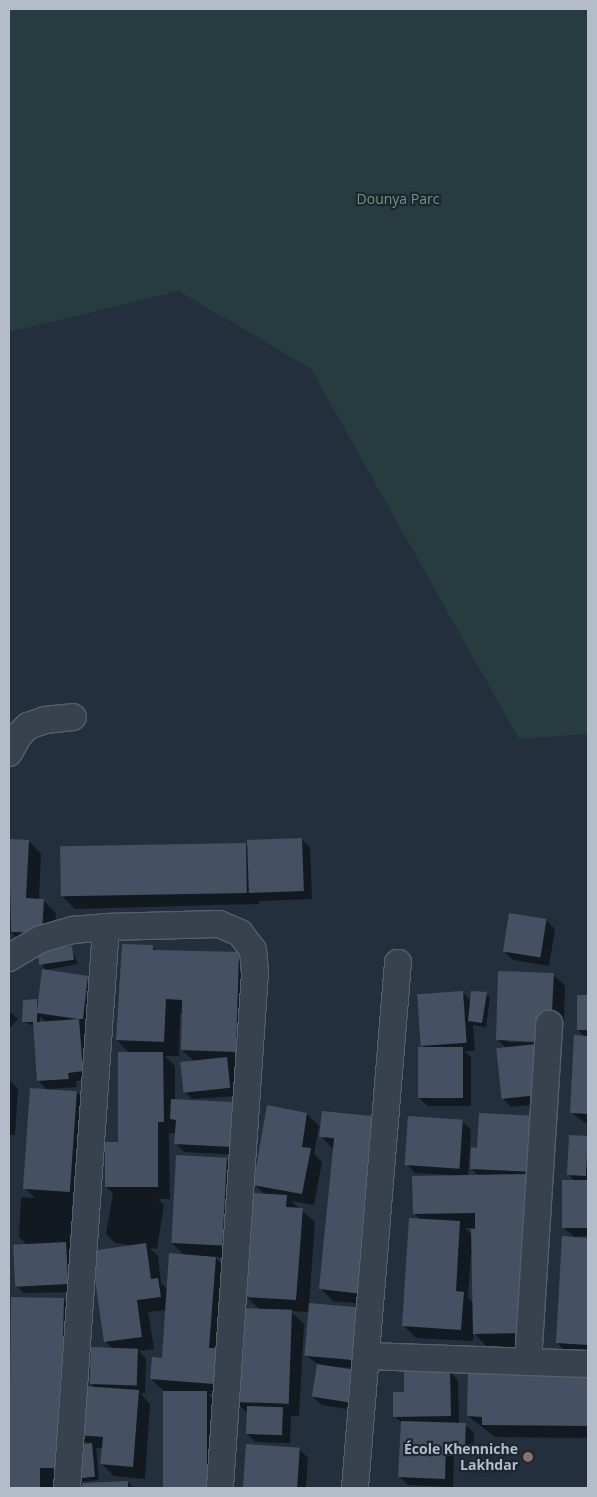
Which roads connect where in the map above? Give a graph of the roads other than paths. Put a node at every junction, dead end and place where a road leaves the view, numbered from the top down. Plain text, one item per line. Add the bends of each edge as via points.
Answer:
1 (73, 717) dead end
2 (9, 753) edge
3 (106, 927) junction
4 (9, 958) edge
5 (398, 962) dead end
6 (549, 1024) dead end
7 (367, 1356) junction
8 (528, 1362) junction
9 (588, 1364) edge
10 (67, 1488) edge
11 (220, 1488) edge
12 (355, 1488) edge

1 - 2 street via 45,720 28,726 18,735
3 - 4 street via 73,930 41,939
3 - 10 street
3 - 11 street via 224,925 240,933 247,941 255,961
5 - 7 street
6 - 8 street
7 - 8 street
7 - 12 street
8 - 9 street

